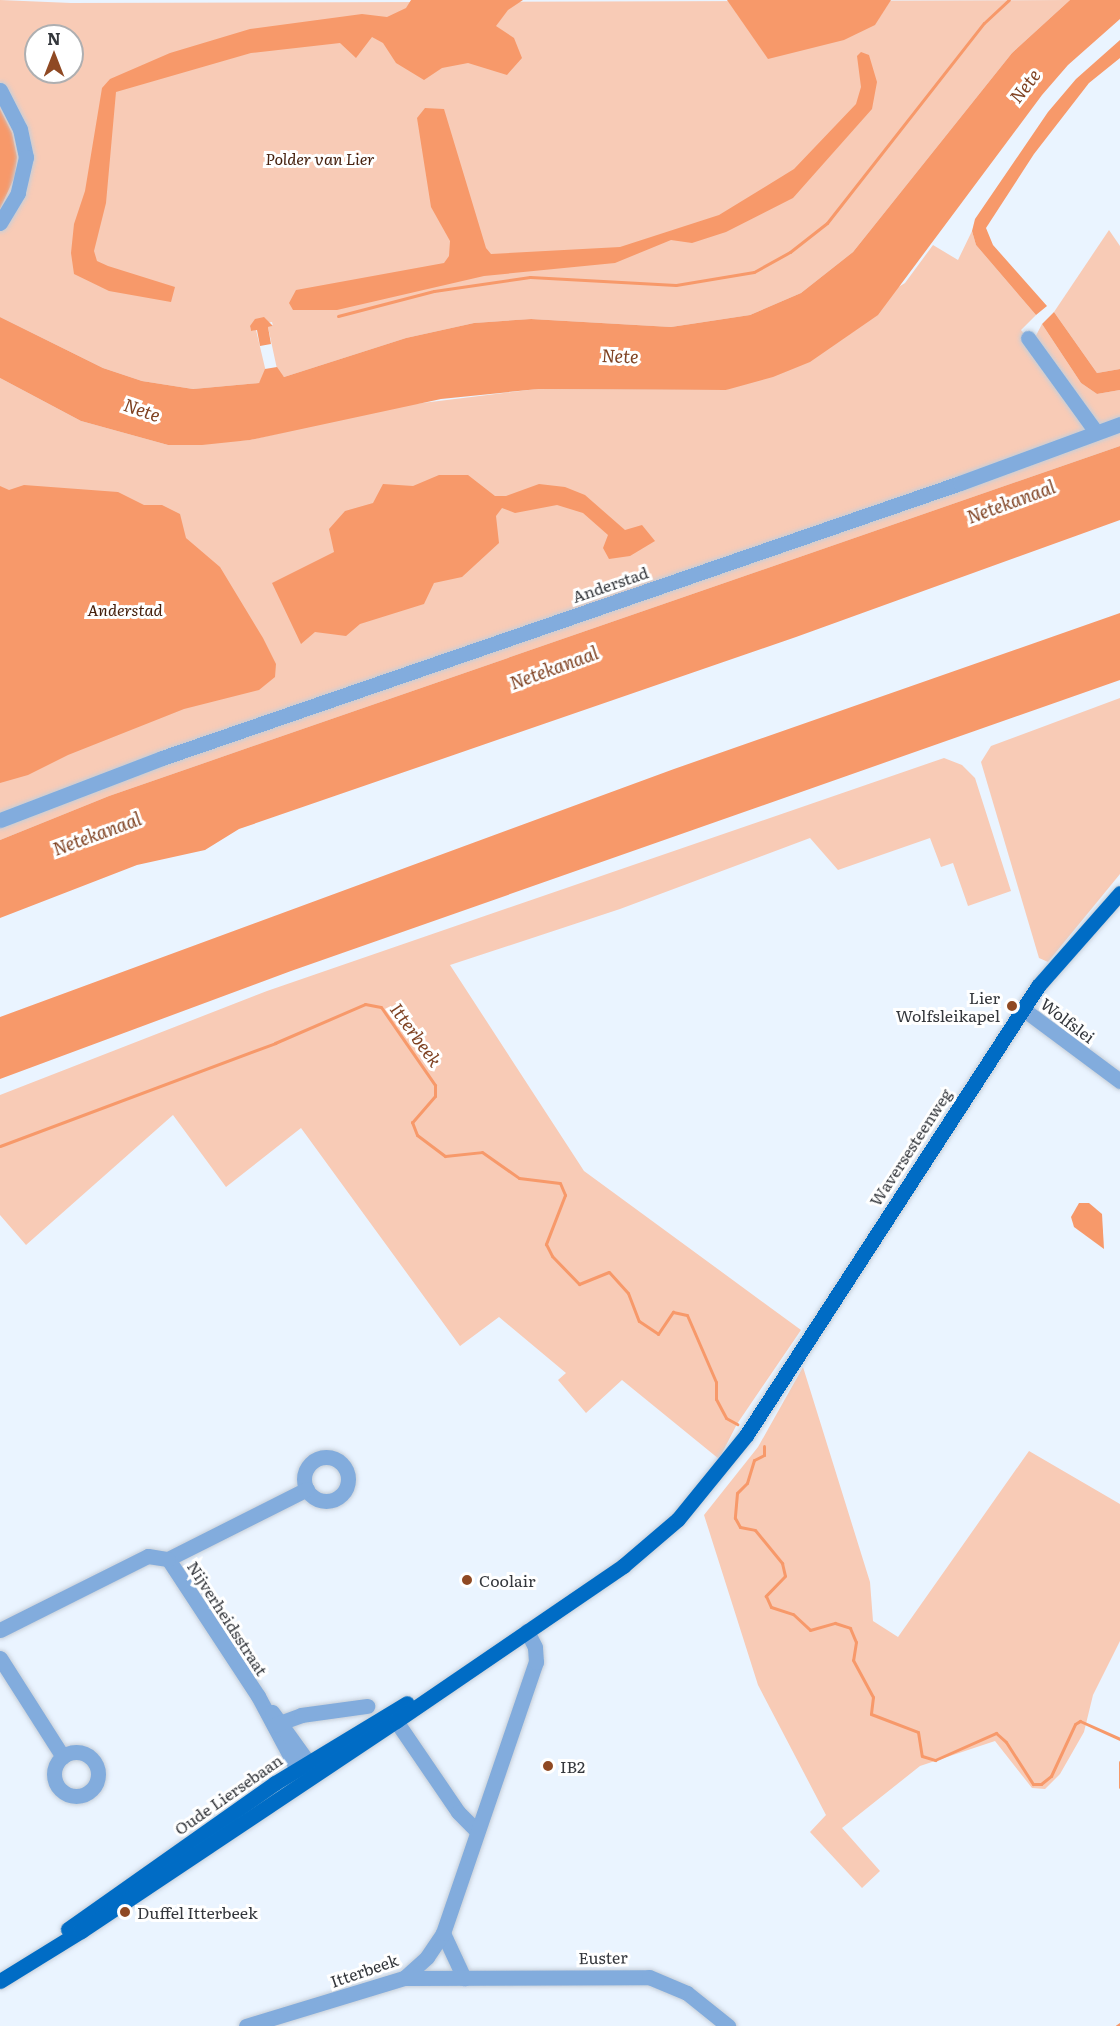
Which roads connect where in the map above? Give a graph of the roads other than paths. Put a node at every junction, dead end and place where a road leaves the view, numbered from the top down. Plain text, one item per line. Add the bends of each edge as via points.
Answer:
1 (0, 90) edge
2 (0, 223) edge
3 (1028, 338) dead end
4 (1120, 424) edge
5 (1096, 432) junction
6 (0, 820) edge
7 (1120, 893) edge
8 (1023, 1009) junction
9 (1120, 1081) edge
10 (747, 1434) joint
11 (307, 1489) dead end
12 (168, 1559) junction
13 (0, 1630) edge
14 (527, 1631) junction
15 (0, 1658) edge
16 (466, 1672) junction
17 (367, 1706) dead end
18 (396, 1721) junction
19 (276, 1723) junction
20 (63, 1757) dead end
21 (302, 1765) junction
22 (313, 1777) junction
23 (477, 1831) junction
24 (443, 1933) junction
25 (24, 1965) junction
26 (404, 1978) junction
27 (464, 1978) junction
28 (0, 1981) edge
29 (246, 2026) edge
30 (728, 2026) edge

1 - 2 street via 20,129 26,157 18,193
3 - 5 street
4 - 5 street, Anderstad
5 - 6 street, Anderstad via 960,483 172,754
7 - 8 main road, Waversesteenweg
8 - 9 street, Wolfslei
8 - 10 main road, Waversesteenweg
10 - 14 main road, Oude Liersebaan via 699,1497 657,1540
11 - 12 street, Nijverheidsstraat
12 - 13 street, Nijverheidsstraat via 148,1556
12 - 19 street, Nijverheidsstraat
14 - 16 main road, Oude Liersebaan
14 - 23 street, Itterbeek via 535,1647 536,1662
15 - 20 street
16 - 18 main road, Oude Liersebaan
16 - 21 main road, Oude Liersebaan
17 - 19 street
18 - 22 main road, Oude Liersebaan
18 - 23 street via 458,1812
19 - 21 street, Nijverheidsstraat
21 - 22 street, Nijverheidsstraat
21 - 25 main road, Oude Liersebaan via 107,1898
22 - 25 main road, Oude Liersebaan
23 - 24 street, Itterbeek
24 - 26 street, Itterbeek via 427,1957
24 - 27 street
25 - 28 main road, Oude Liersebaan
26 - 27 street, Euster
26 - 29 street, Itterbeek
27 - 30 street, Euster via 649,1977 687,1993

